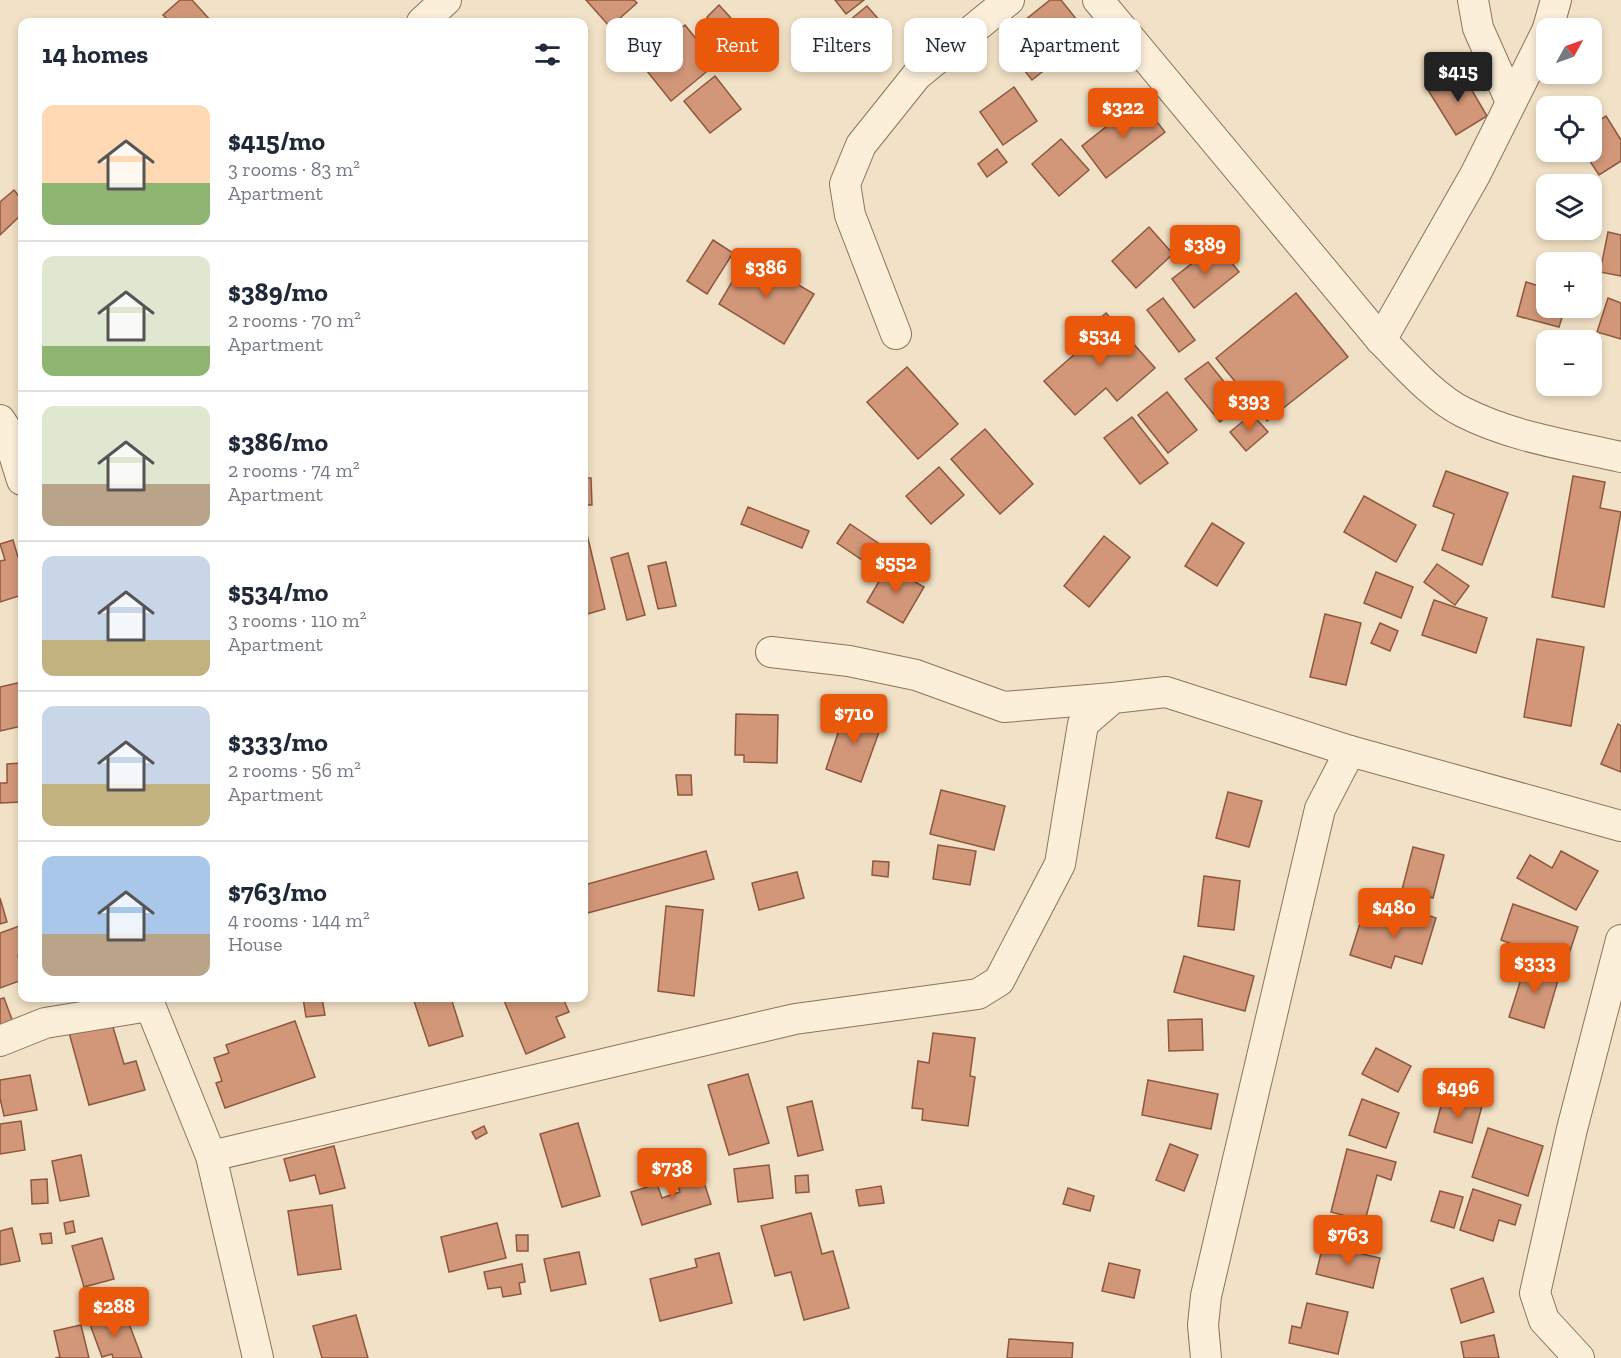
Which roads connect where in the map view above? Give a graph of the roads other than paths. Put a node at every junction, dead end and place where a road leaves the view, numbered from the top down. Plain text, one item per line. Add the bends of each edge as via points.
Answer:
1 (446, 0) edge
2 (1009, 0) edge
3 (1098, 0) edge
4 (1473, 0) edge
5 (1556, 0) edge
6 (426, 18) edge
7 (1551, 18) edge
8 (1536, 53) edge
9 (1511, 102) junction
10 (896, 334) dead end
11 (1381, 340) junction
12 (0, 420) edge
13 (1621, 457) edge
14 (18, 467) edge
15 (771, 652) dead end
16 (1113, 698) junction
17 (1350, 751) junction
18 (1621, 826) edge
19 (1621, 940) edge
20 (148, 1002) edge
21 (0, 1041) edge
22 (211, 1156) junction
23 (258, 1358) edge
24 (1206, 1358) edge
25 (1579, 1358) edge

1 - 6 street
2 - 10 street via 917,75 861,145 845,184 850,215
3 - 11 street
4 - 9 street via 1478,28
5 - 7 street
8 - 9 street
9 - 11 street via 1475,175
11 - 13 street via 1422,382 1461,411 1519,434
12 - 14 street
15 - 16 street via 849,661 916,675 1004,707
16 - 17 street via 1166,692
16 - 22 street via 1083,724 1060,864 999,981 978,994 795,1019
17 - 18 street
17 - 24 street via 1317,821 1206,1296
19 - 25 street via 1535,1293 1544,1320
20 - 21 street via 45,1023
20 - 22 street
22 - 23 street

